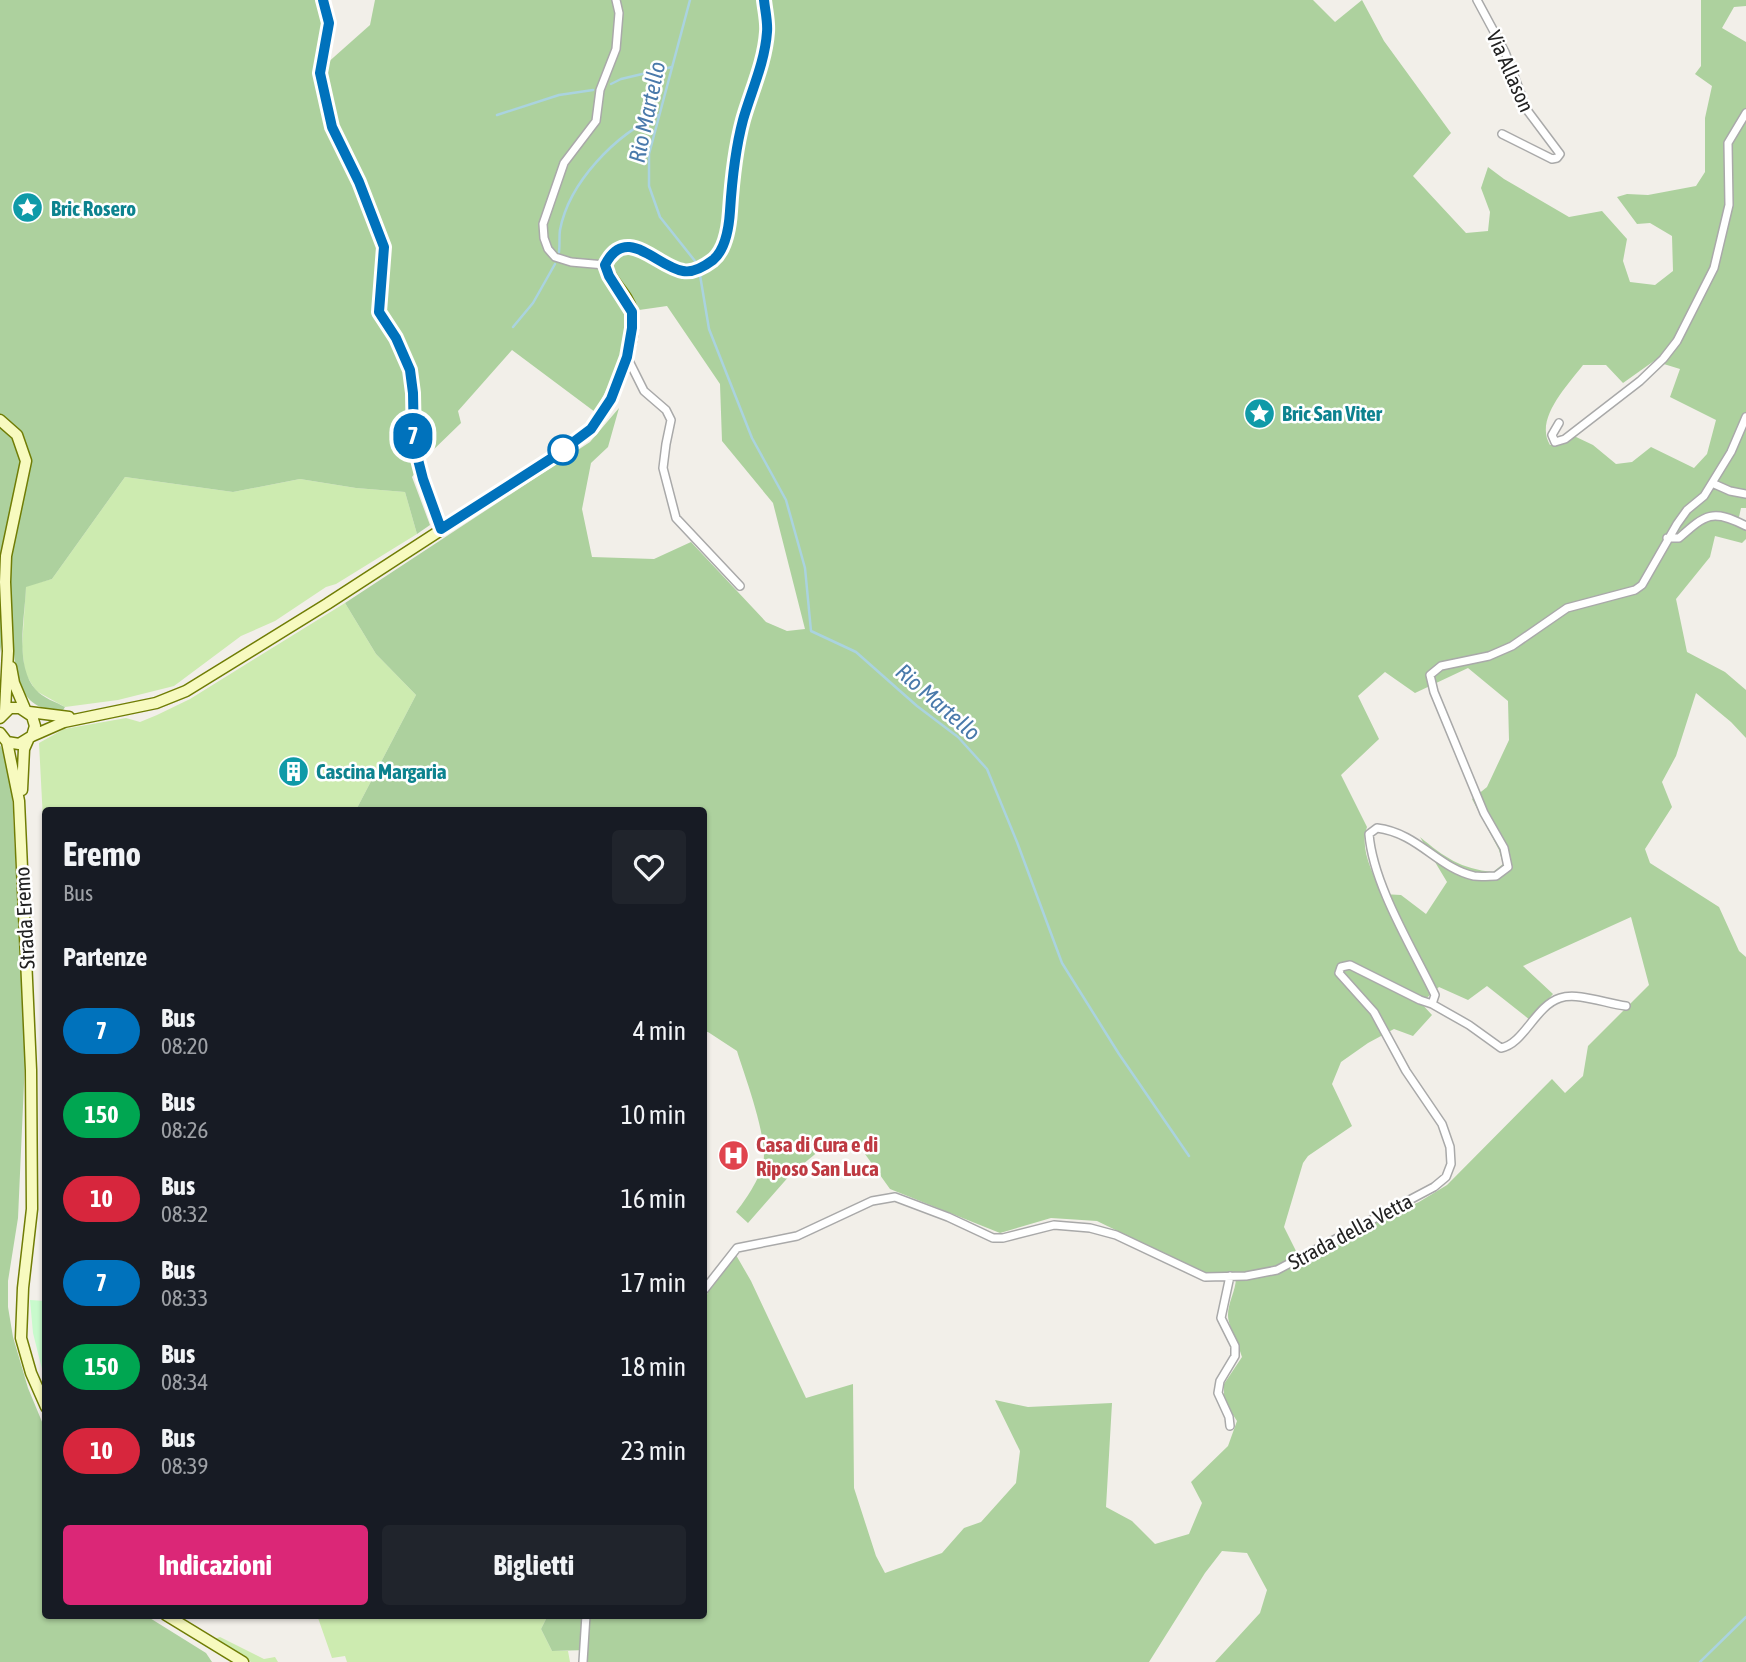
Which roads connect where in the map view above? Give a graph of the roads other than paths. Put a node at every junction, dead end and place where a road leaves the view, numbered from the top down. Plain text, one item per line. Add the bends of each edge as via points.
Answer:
1 (323, 0) edge
2 (616, 0) edge
3 (764, 0) edge
4 (1477, 0) edge
5 (1746, 113) edge
6 (1502, 134) dead end
7 (605, 265) junction
8 (627, 357) junction
9 (1746, 417) edge
10 (0, 420) edge
11 (1559, 423) dead end
12 (1712, 483) junction
13 (1746, 494) edge
14 (1746, 526) edge
15 (441, 529) junction
16 (1667, 538) junction
17 (740, 586) dead end
18 (8, 651) junction
19 (27, 711) junction
20 (2, 715) edge
21 (77, 718) junction
22 (4, 738) edge
23 (30, 738) junction
24 (19, 801) junction
25 (1432, 1004) junction
26 (1626, 1006) dead end
27 (1230, 1276) junction
28 (707, 1286) edge
29 (42, 1397) edge
30 (1230, 1426) dead end
31 (173, 1619) edge
32 (586, 1619) edge
33 (243, 1662) edge
34 (583, 1662) edge

1 - 15 street via 329,23 321,81 332,127 384,247 379,312 410,370 414,444
2 - 7 street via 616,49 600,90 596,121 564,163 543,223 544,238 555,257
3 - 7 main road via 767,32 743,122 724,243 715,258 686,272 652,254 626,247 610,256
4 - 6 street, Via Allason via 1505,52 1527,110 1560,154 1552,159
5 - 11 street via 1728,143 1729,205 1714,268 1677,341 1640,381 1555,442 1552,435
7 - 8 main road via 632,312
8 - 15 main road via 611,399 591,429
8 - 17 street via 644,391 671,420 663,468 676,518
9 - 12 street
10 - 18 main road via 17,435 26,461 6,556
12 - 13 street
12 - 16 street
14 - 16 street via 1712,516 1693,523 1679,538
15 - 21 main road via 186,691 156,703
16 - 25 street via 1636,590 1567,608 1513,646 1441,666 1430,675 1508,867 1496,876 1474,876 1395,830 1377,828 1369,834 1387,894 1435,995
18 - 19 main road, Strada Eremo via 13,683
18 - 20 main road
19 - 20 main road via 15,707
19 - 21 main road
19 - 23 main road, Strada Eremo via 34,721
21 - 23 main road
22 - 23 main road via 19,744
22 - 24 main road, Strada Eremo
23 - 24 main road, Strada Eremo via 24,749
24 - 29 main road, Strada Eremo via 32,1070 32,1209 21,1338
25 - 26 street, Strada della Vetta via 1501,1048 1516,1040 1546,1006 1560,998 1581,997
25 - 27 street, Strada della Vetta via 1355,966 1341,967 1339,973 1374,1012 1442,1124 1450,1147 1446,1177 1277,1270
27 - 28 street, Strada della Vetta via 1202,1275 1116,1235 1090,1228 1054,1226 993,1238 895,1197 872,1201 797,1236 737,1248
27 - 30 street via 1221,1318 1236,1356 1217,1393
31 - 33 main road
32 - 34 street

